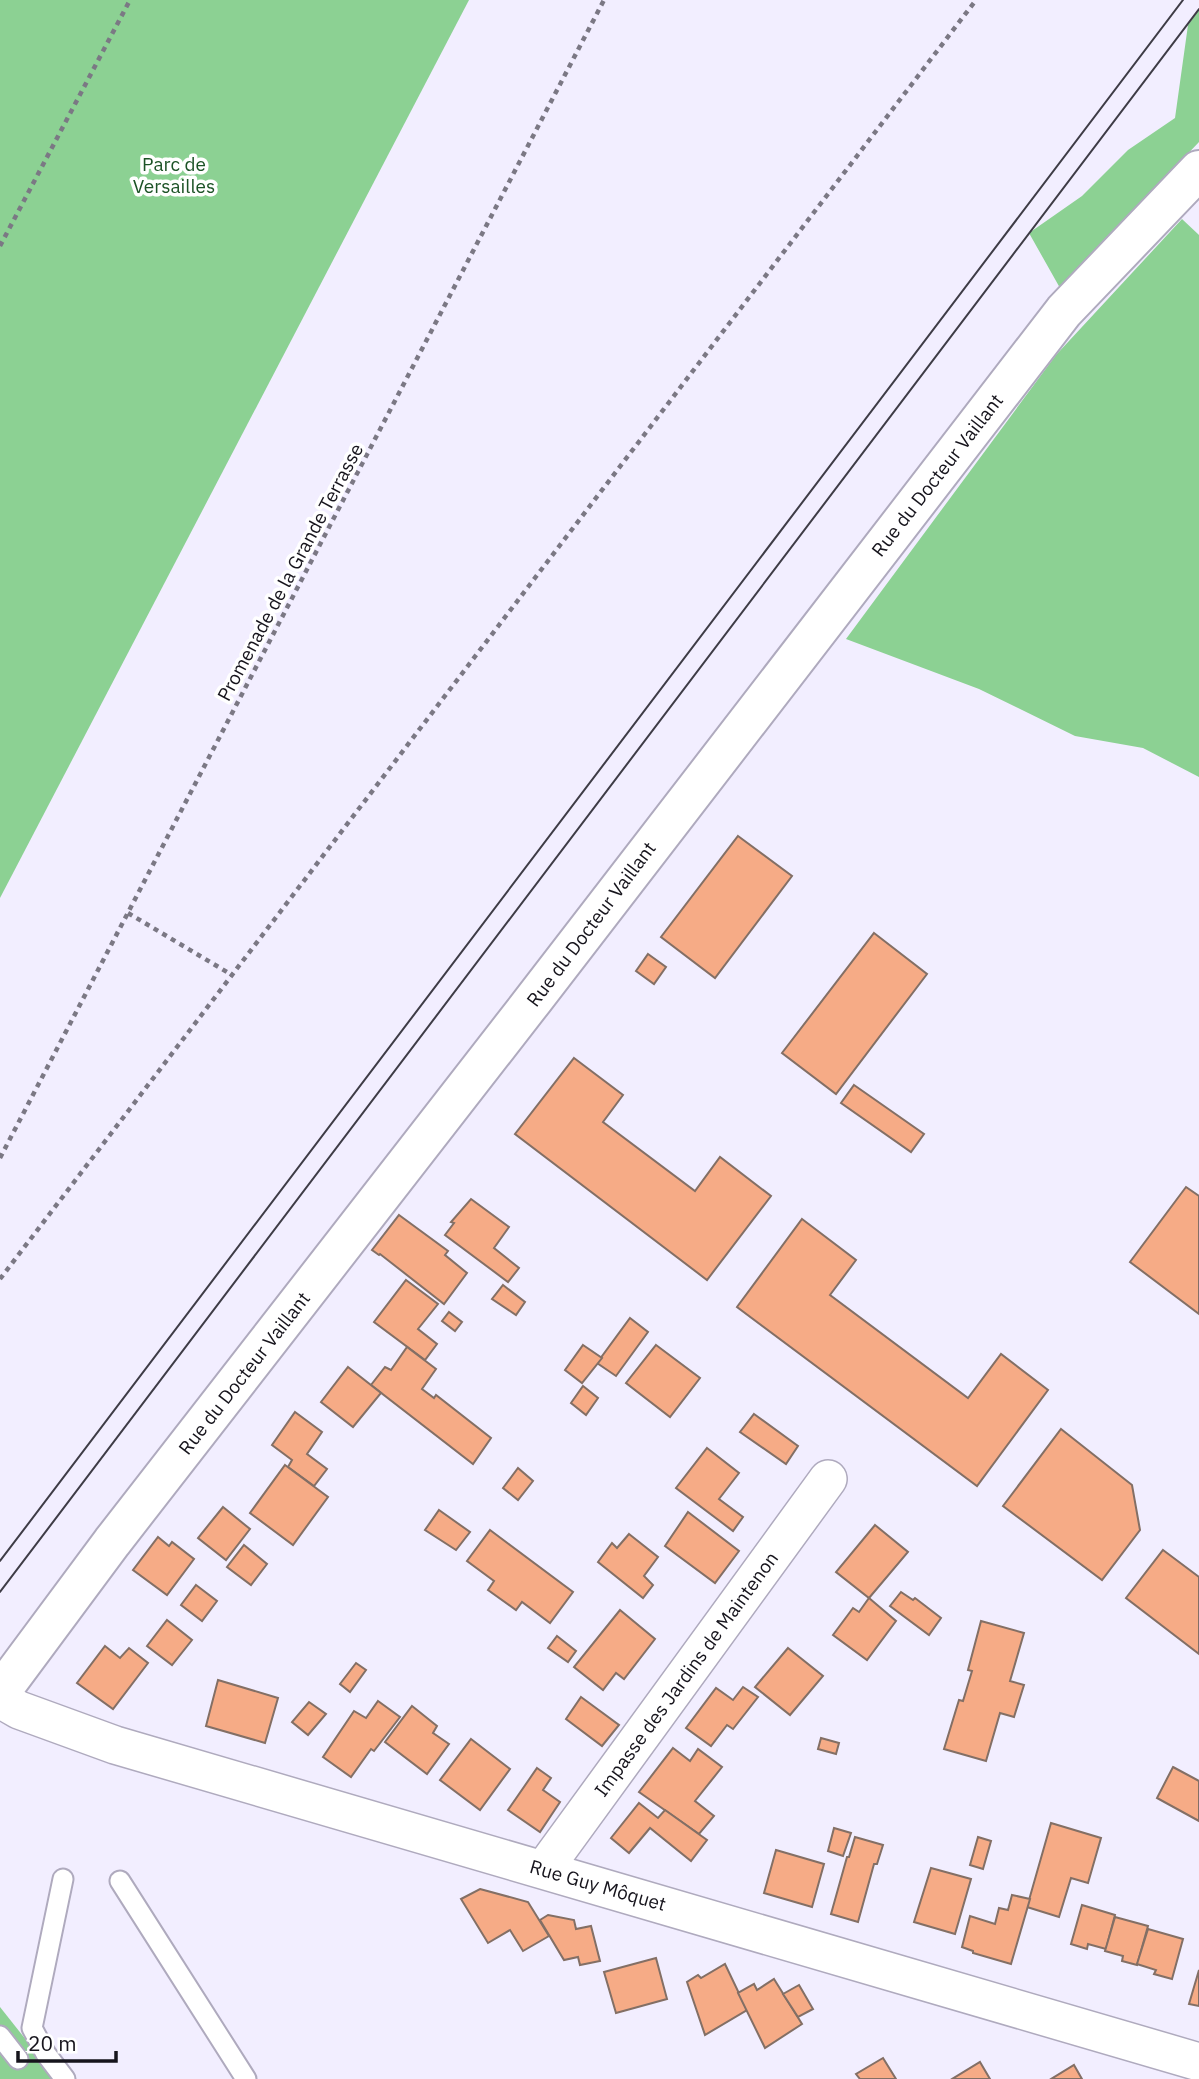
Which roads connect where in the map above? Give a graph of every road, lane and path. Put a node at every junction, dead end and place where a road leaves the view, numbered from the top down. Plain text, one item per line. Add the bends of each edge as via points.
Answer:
1 (130, 0) edge
2 (604, 0) edge
3 (976, 0) edge
4 (1199, 170) edge
5 (0, 246) edge
6 (128, 912) junction
7 (232, 975) junction
8 (0, 1158) edge
9 (0, 1279) edge
10 (828, 1479) dead end
11 (0, 1693) edge
12 (0, 1699) edge
13 (544, 1869) junction
14 (62, 1879) dead end
15 (120, 1881) dead end
16 (0, 2036) edge
17 (18, 2059) dead end
18 (1199, 2062) edge
19 (65, 2079) edge
20 (246, 2079) edge

1 - 5 path
2 - 6 path, Promenade de la Grande Terrasse
3 - 7 path
4 - 11 main road, Rue du Docteur Vaillant via 1055,322
6 - 7 path
6 - 8 path, Promenade de la Grande Terrasse
7 - 9 path
10 - 13 street, Impasse des Jardins de Maintenon
12 - 13 street, Rue Guy Môquet via 115,1745
13 - 18 street, Rue Guy Môquet
14 - 19 lane via 32,2028
15 - 20 lane
16 - 17 lane

